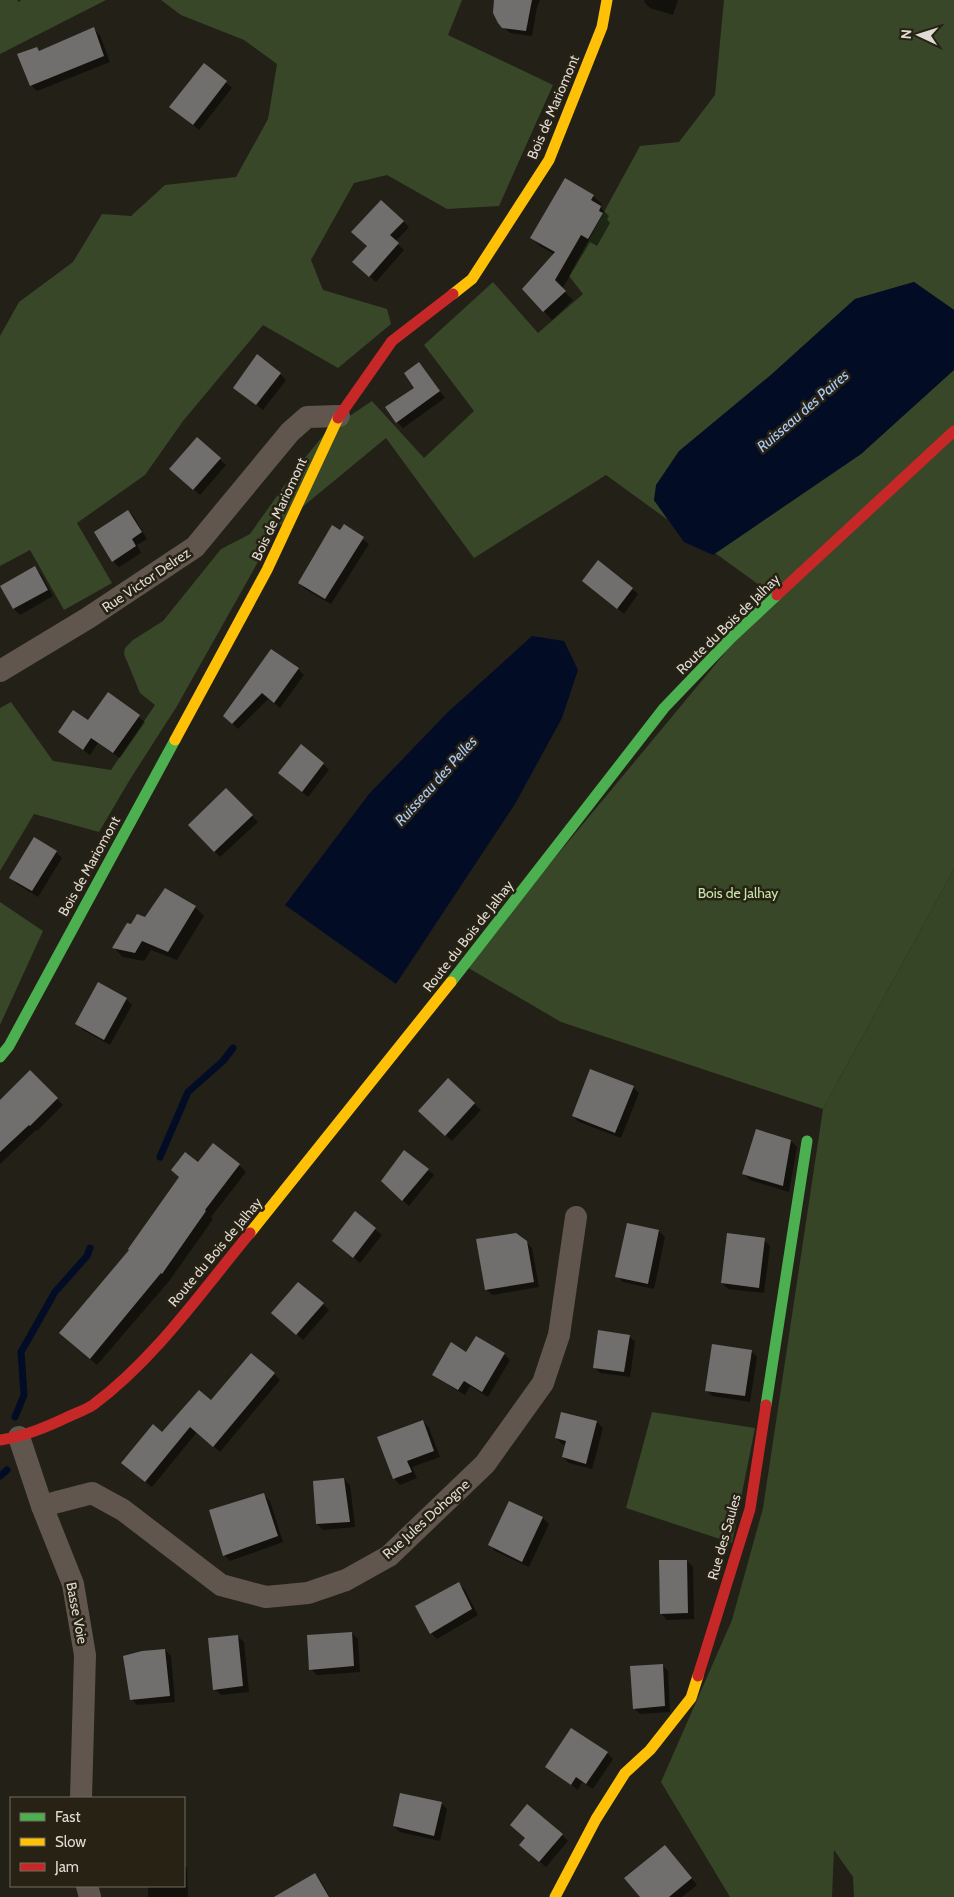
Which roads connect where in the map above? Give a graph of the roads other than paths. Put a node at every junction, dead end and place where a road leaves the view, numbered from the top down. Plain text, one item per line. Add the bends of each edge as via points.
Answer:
1 (608, 0) edge
2 (339, 416) junction
3 (954, 432) edge
4 (0, 671) edge
5 (0, 1057) edge
6 (807, 1141) dead end
7 (576, 1217) dead end
8 (10, 1438) edge
9 (42, 1506) junction
10 (81, 1797) edge
11 (555, 1897) edge

1 - 2 street, Bois de Mariomont via 602,27 549,160 472,280 392,341
2 - 4 street, Rue Victor Delrez via 307,417 290,432 195,547
2 - 5 street, Bois de Mariomont via 267,570 14,1037
3 - 8 street, Route du Bois de Jalhay via 732,637 664,708 432,1008 160,1342 125,1378 91,1406 55,1423
6 - 11 street, Rue des Saules via 750,1509 691,1698 650,1750 625,1773 596,1819
7 - 9 street, Rue Jules Dohogne via 559,1335 542,1383 485,1464 389,1556 346,1580 308,1594 266,1597 221,1585 123,1510 92,1493
8 - 9 street, Basse Voie
9 - 10 street, Basse Voie via 73,1584 85,1655

